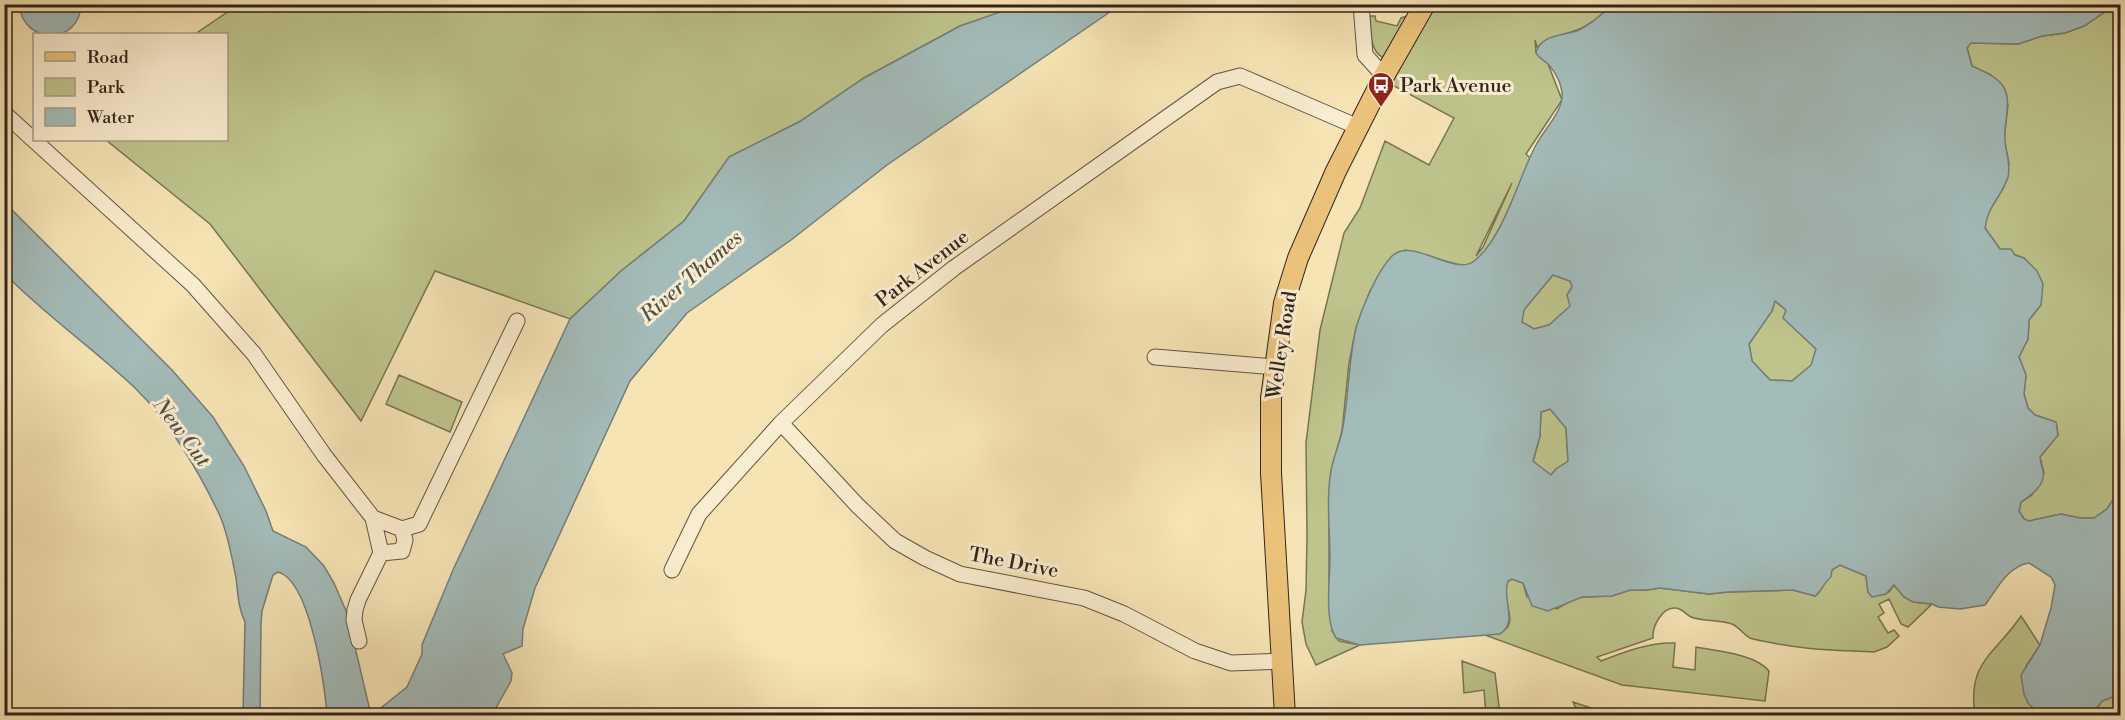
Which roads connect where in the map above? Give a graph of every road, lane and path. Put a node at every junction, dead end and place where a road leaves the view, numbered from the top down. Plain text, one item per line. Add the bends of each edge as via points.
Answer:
1 (1361, 4) edge
2 (1425, 4) edge
3 (1384, 76) junction
4 (4, 113) edge
5 (1358, 127) junction
6 (33, 139) edge
7 (35, 141) edge
8 (517, 321) dead end
9 (1155, 357) dead end
10 (1275, 367) junction
11 (781, 423) junction
12 (373, 518) junction
13 (402, 529) junction
14 (381, 553) junction
15 (672, 570) dead end
16 (359, 641) dead end
17 (1282, 661) junction
18 (1285, 716) edge

1 - 3 street via 1365,55
2 - 3 main road, Welley Road
3 - 5 main road, Welley Road
4 - 6 street
5 - 10 main road, Welley Road via 1298,258 1284,303
5 - 11 street, Park Avenue via 1240,76 1217,82 954,268 882,325
7 - 12 street via 193,285 254,354 324,456
8 - 13 street via 419,524
9 - 10 street
10 - 17 main road, Welley Road via 1271,473
11 - 15 street, Park Avenue via 699,514
11 - 17 street, The Drive via 895,541 951,570 1084,598 1195,651 1231,663
12 - 13 street
12 - 14 street
13 - 14 street via 402,551
14 - 16 street via 355,610
17 - 18 main road, Welley Road

